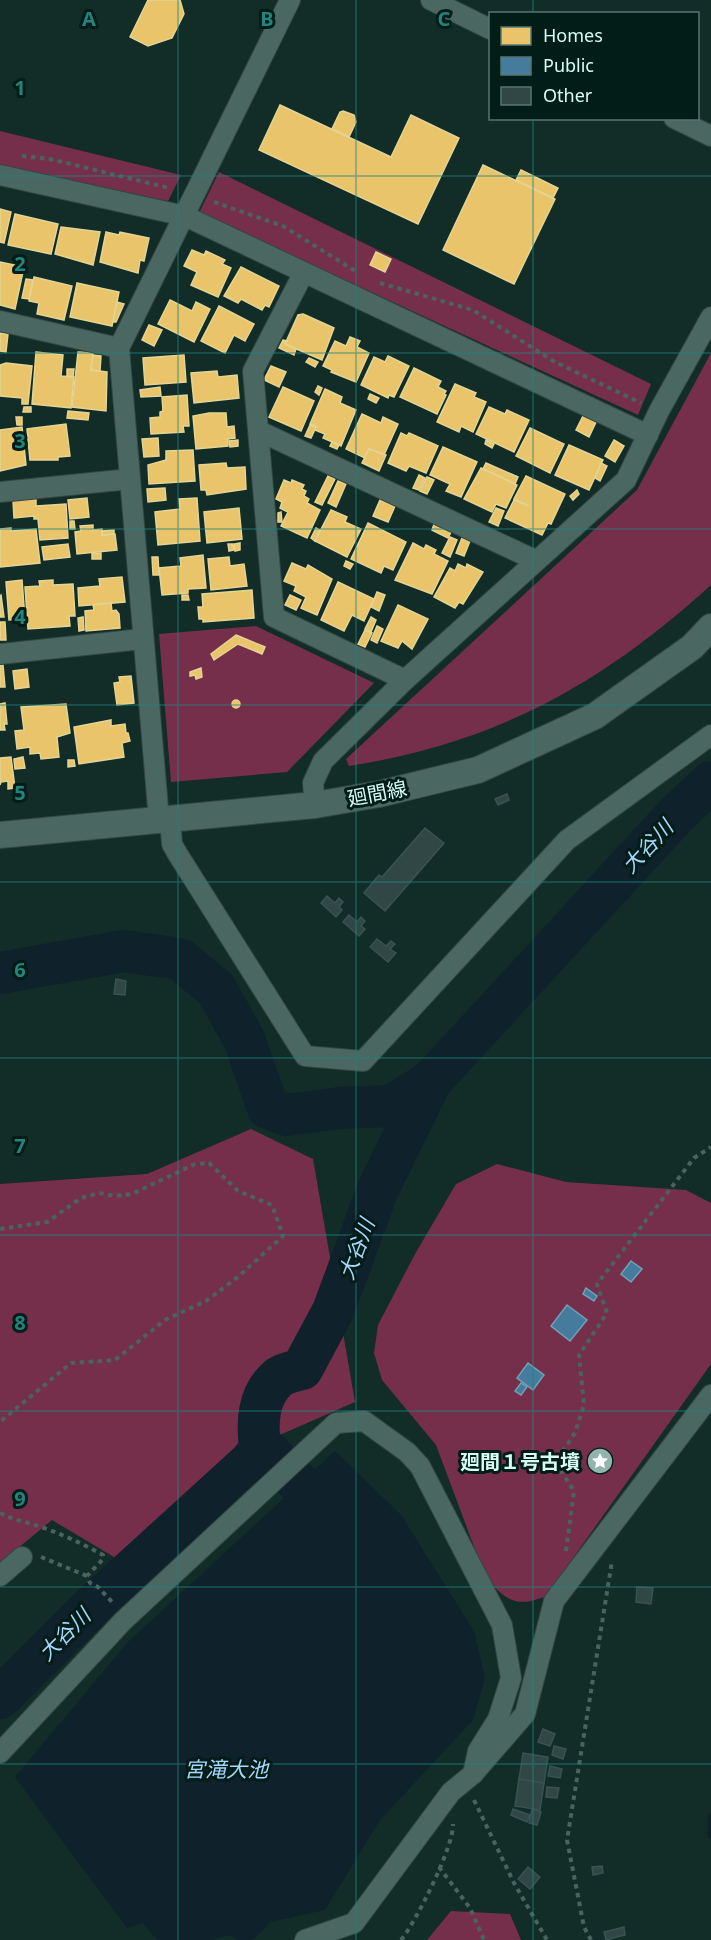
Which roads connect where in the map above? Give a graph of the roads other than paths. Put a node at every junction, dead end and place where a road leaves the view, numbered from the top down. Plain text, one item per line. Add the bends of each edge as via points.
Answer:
1 (290, 0) edge
2 (431, 0) edge
3 (489, 29) edge
4 (678, 120) edge
5 (711, 136) edge
6 (0, 175) edge
7 (184, 216) junction
8 (303, 274) junction
9 (711, 317) edge
10 (0, 321) edge
11 (119, 348) junction
12 (258, 431) junction
13 (648, 435) junction
14 (130, 478) junction
15 (0, 492) edge
16 (535, 560) junction
17 (711, 627) edge
18 (142, 639) junction
19 (0, 654) edge
20 (405, 680) junction
21 (711, 735) edge
22 (315, 805) junction
23 (165, 820) junction
24 (0, 835) edge
25 (711, 1395) edge
26 (22, 1557) road end
27 (0, 1576) edge
28 (0, 1753) edge
29 (463, 1782) junction
30 (305, 1940) edge

1 - 7 street
2 - 3 street
4 - 5 street
6 - 7 street
7 - 8 street
7 - 11 street
8 - 12 street via 253,371
8 - 13 street
9 - 13 street
10 - 11 street
11 - 14 street
12 - 16 street
12 - 20 street via 273,617
13 - 16 street via 626,480
14 - 15 street
14 - 18 street
16 - 20 street
17 - 22 street, 廻間線 via 692,647 595,716 478,770
18 - 19 street
18 - 23 street
20 - 22 street via 323,761 313,783
21 - 23 street via 567,840 363,1061 306,1056 177,853
22 - 23 street, 廻間線
23 - 24 street, 廻間線
25 - 29 street via 554,1601 525,1714
26 - 27 street
28 - 29 street via 123,1621 336,1423 364,1421 420,1466 502,1625 511,1678 498,1719
29 - 30 street via 354,1923

